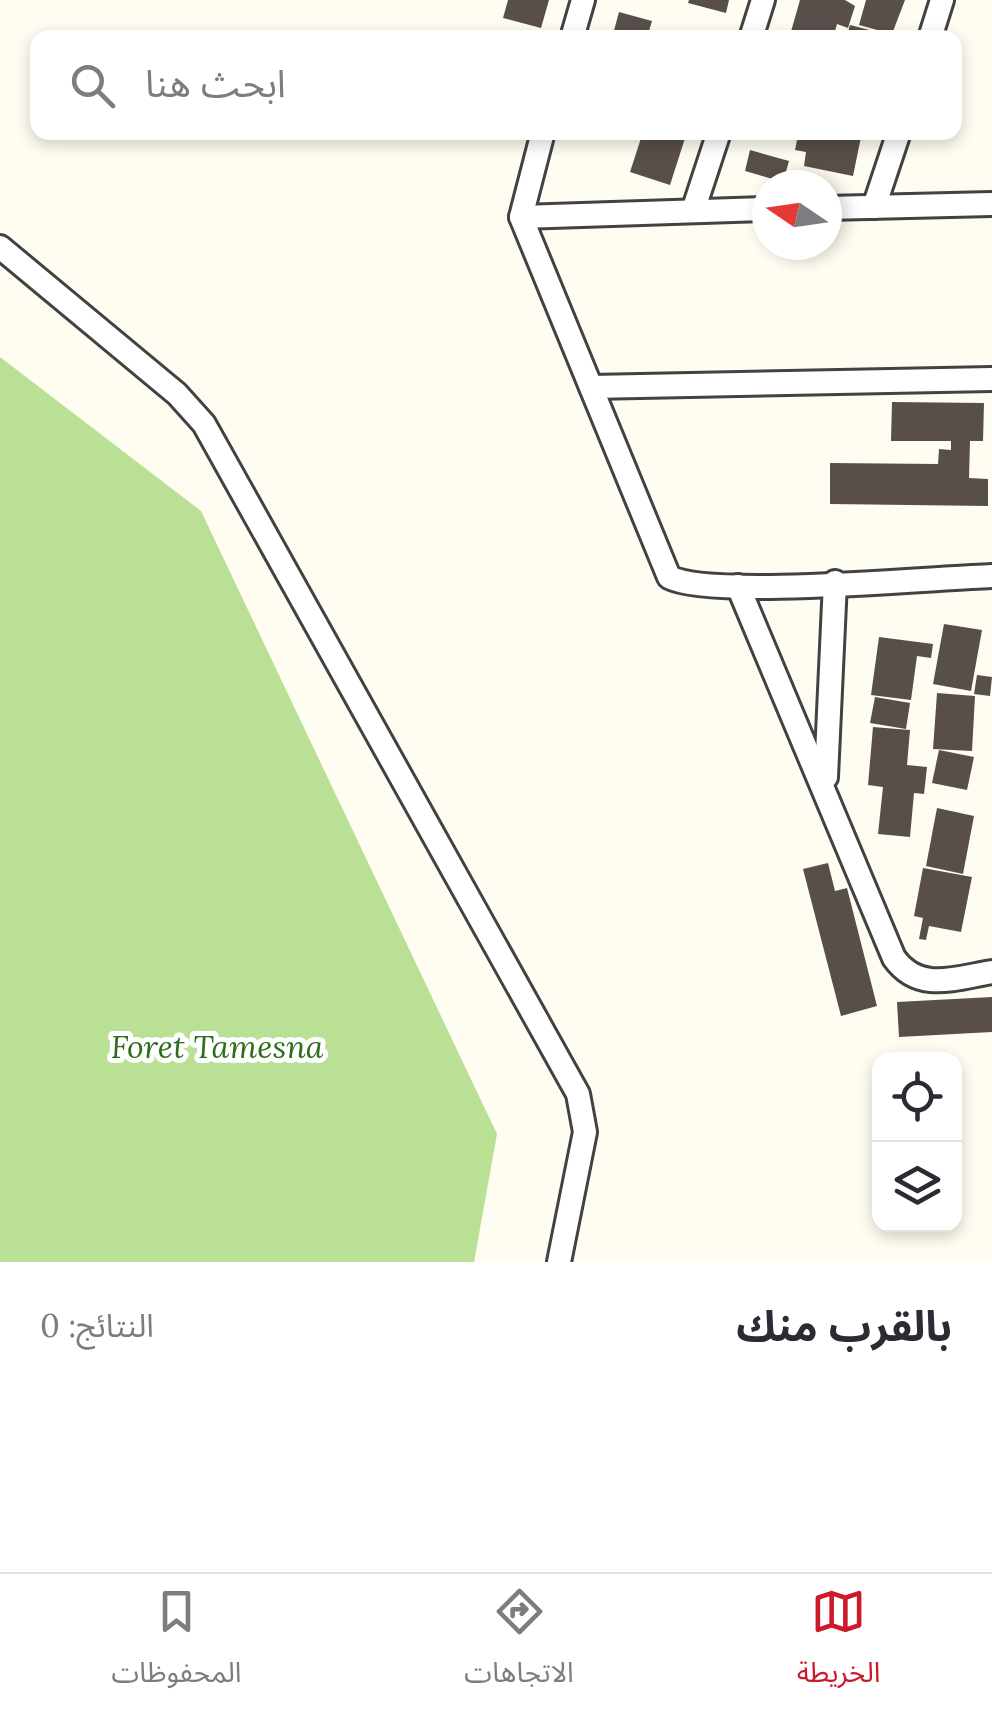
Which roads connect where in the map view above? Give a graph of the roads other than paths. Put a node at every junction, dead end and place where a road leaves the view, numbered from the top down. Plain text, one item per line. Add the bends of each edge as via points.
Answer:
1 (583, 0) edge
2 (763, 0) edge
3 (942, 0) edge
4 (574, 30) edge
5 (753, 30) edge
6 (933, 30) edge
7 (541, 140) edge
8 (716, 140) edge
9 (895, 140) edge
10 (992, 204) edge
11 (874, 207) junction
12 (842, 208) edge
13 (752, 209) edge
14 (693, 211) junction
15 (521, 217) junction
16 (0, 247) edge
17 (992, 380) edge
18 (592, 387) junction
19 (992, 576) edge
20 (836, 582) junction
21 (738, 586) junction
22 (825, 786) junction
23 (992, 972) edge
24 (559, 1262) edge

1 - 4 street
2 - 5 street
3 - 6 street
7 - 15 street
8 - 14 street
9 - 11 street
10 - 11 street
11 - 12 street
13 - 14 street
14 - 15 street
15 - 18 street
16 - 24 street via 204,424 578,1094 585,1132
17 - 18 street
18 - 21 street via 669,577
19 - 20 street
20 - 21 street
20 - 22 street
21 - 22 street
22 - 23 street via 882,936 902,970 928,982

